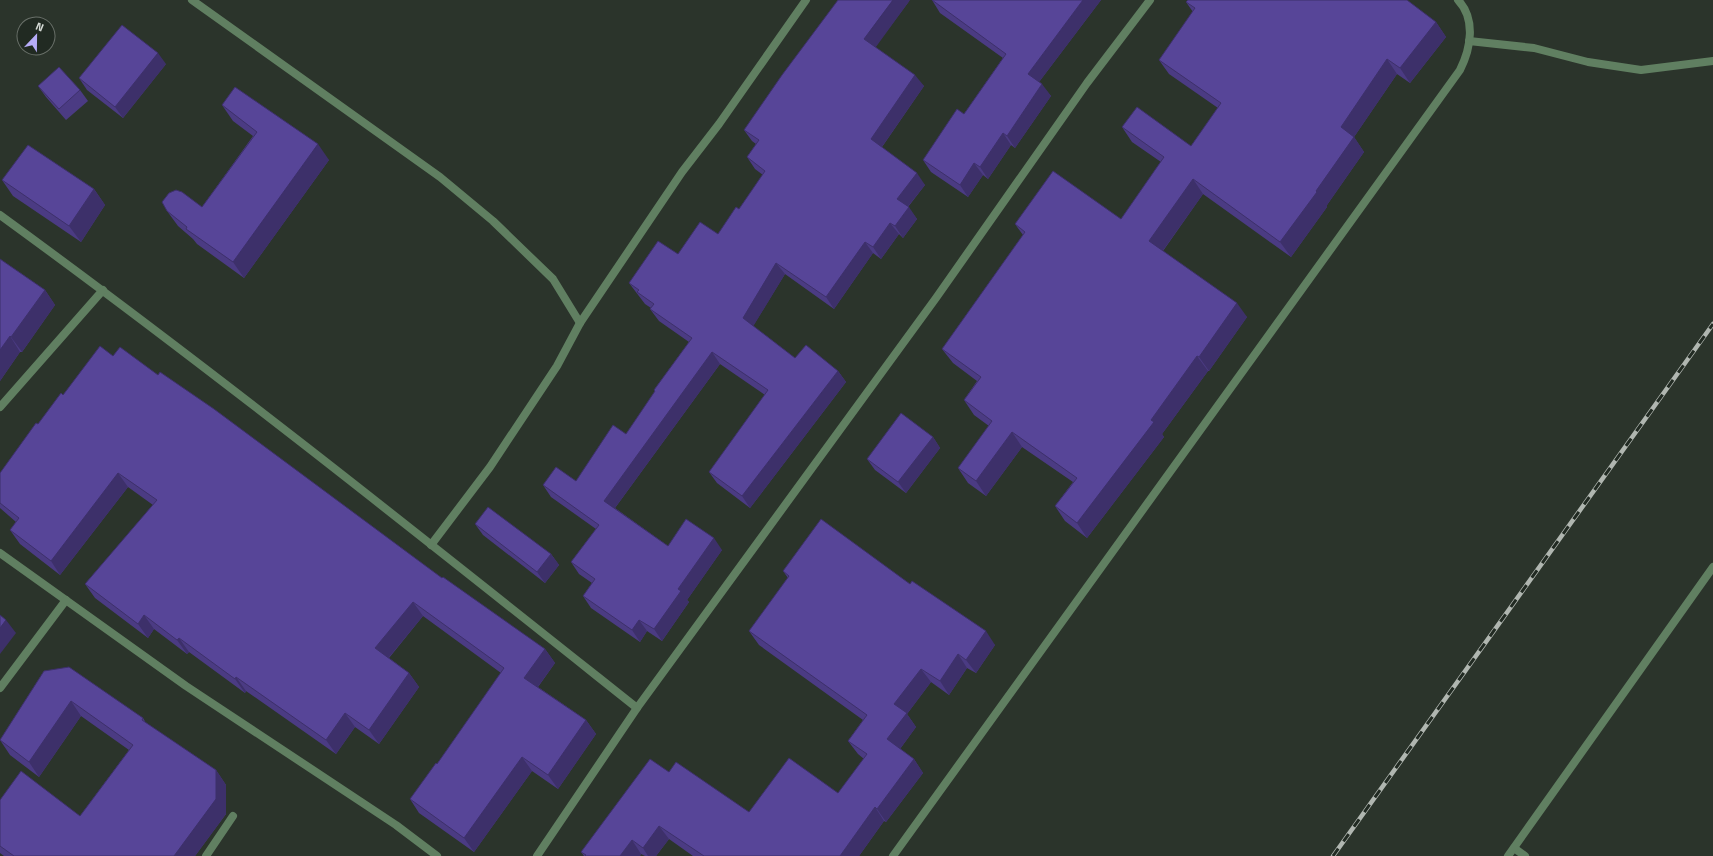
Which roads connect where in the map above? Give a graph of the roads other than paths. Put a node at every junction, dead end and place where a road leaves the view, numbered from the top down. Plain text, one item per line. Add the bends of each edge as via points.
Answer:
1 (192, 0) edge
2 (806, 0) edge
3 (1150, 0) edge
4 (1458, 0) edge
5 (1469, 41) junction
6 (1713, 61) edge
7 (0, 215) edge
8 (103, 290) junction
9 (580, 323) junction
10 (0, 407) edge
11 (431, 545) junction
12 (0, 553) edge
13 (1713, 567) edge
14 (66, 600) junction
15 (0, 688) edge
16 (637, 708) junction
17 (234, 816) dead end
18 (1514, 848) junction
19 (206, 856) edge
20 (437, 856) edge
21 (537, 856) edge
22 (893, 856) edge
23 (1508, 856) edge
24 (1525, 856) edge

1 - 9 street via 440,177 493,221 553,279
2 - 9 street via 682,172
3 - 16 street via 1088,82 932,304
4 - 5 street via 1470,21
5 - 6 street via 1534,48 1588,62 1641,70
5 - 22 street via 1460,70
7 - 8 street
8 - 10 street
8 - 11 street
9 - 11 street via 557,366 490,467
11 - 16 street
12 - 14 street
13 - 18 street
14 - 15 street
14 - 20 street via 186,686 396,824
16 - 21 street
17 - 19 street
18 - 23 street
18 - 24 street

